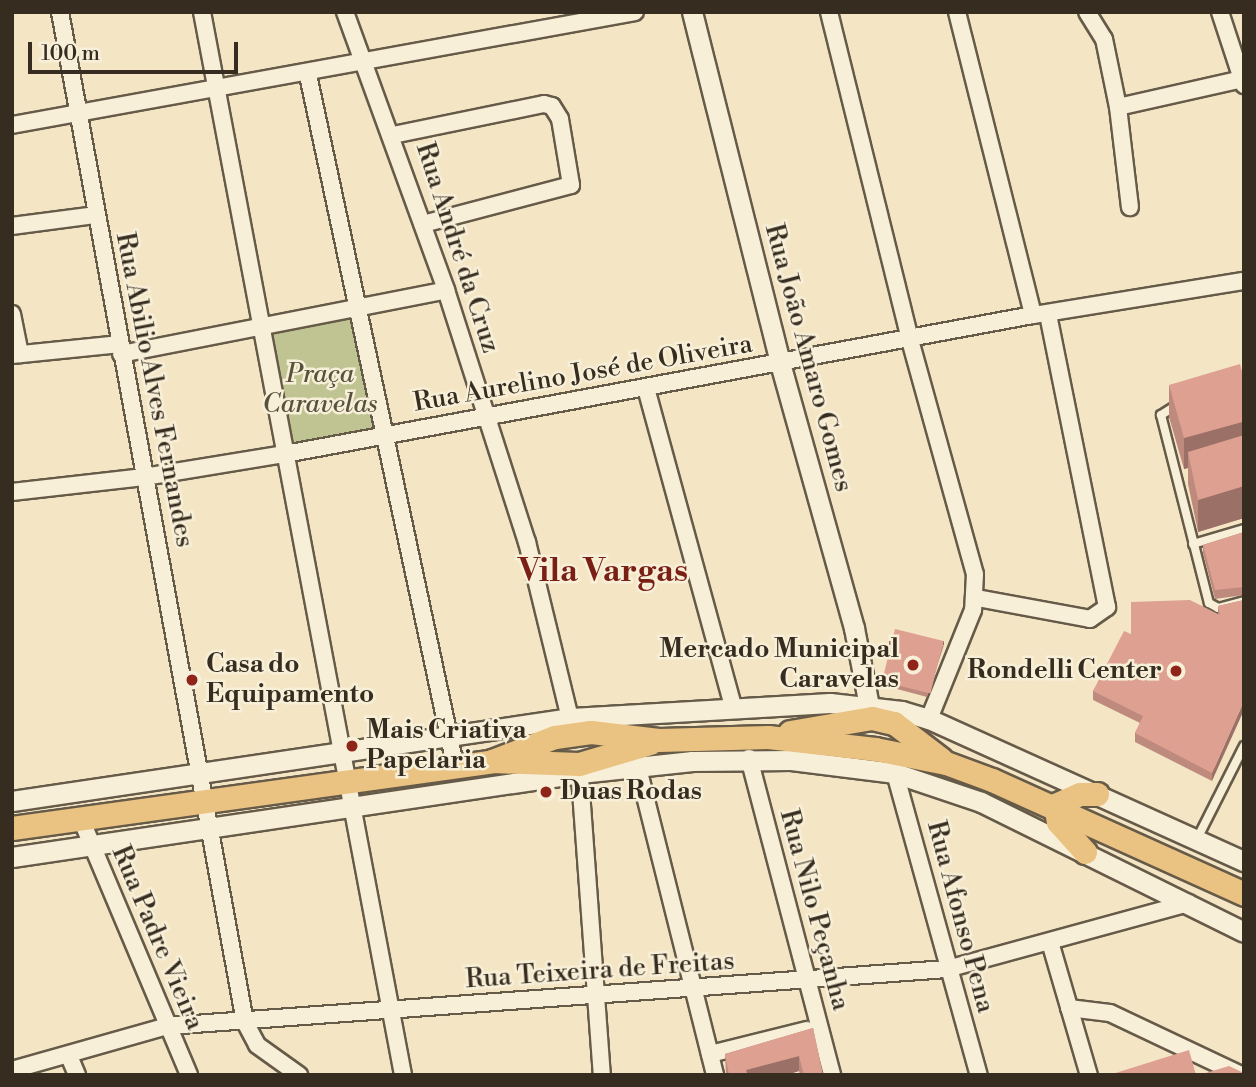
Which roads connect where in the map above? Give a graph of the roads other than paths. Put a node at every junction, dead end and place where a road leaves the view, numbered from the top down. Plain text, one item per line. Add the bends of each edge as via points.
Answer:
1 (60, 12) edge
2 (202, 12) edge
3 (345, 12) edge
4 (635, 12) edge
5 (692, 12) edge
6 (829, 12) edge
7 (957, 12) edge
8 (1087, 12) edge
9 (1220, 12) edge
10 (364, 64) junction
11 (308, 75) junction
12 (1243, 82) edge
13 (216, 91) junction
14 (1118, 107) junction
15 (77, 116) junction
16 (12, 125) edge
17 (393, 135) junction
18 (1130, 208) dead end
19 (96, 215) junction
20 (423, 224) junction
21 (12, 226) edge
22 (1244, 281) edge
23 (446, 290) junction
24 (357, 308) junction
25 (12, 314) edge
26 (1041, 314) junction
27 (260, 327) junction
28 (910, 340) junction
29 (121, 349) junction
30 (16, 354) edge
31 (780, 363) junction
32 (646, 388) junction
33 (1194, 401) edge
34 (486, 417) junction
35 (386, 435) junction
36 (285, 454) junction
37 (1186, 476) dead end
38 (144, 477) junction
39 (1174, 479) junction
40 (12, 492) edge
41 (1244, 528) edge
42 (1193, 544) junction
43 (977, 598) junction
44 (1244, 601) edge
45 (733, 706) junction
46 (871, 712) junction
47 (929, 719) junction
48 (847, 720) junction
49 (894, 723) junction
50 (574, 730) junction
51 (768, 737) junction
52 (450, 738) junction
53 (659, 740) junction
54 (845, 745) junction
55 (1244, 746) edge
56 (340, 755) junction
57 (749, 758) junction
58 (492, 761) junction
59 (893, 762) junction
60 (946, 763) junction
61 (455, 765) junction
62 (579, 765) junction
63 (638, 768) junction
64 (202, 776) junction
65 (346, 794) junction
66 (1097, 794) junction
67 (12, 801) edge
68 (206, 801) junction
69 (1055, 805) junction
70 (81, 819) junction
71 (12, 828) edge
72 (211, 828) junction
73 (1197, 839) junction
74 (91, 846) junction
75 (1084, 852) junction
76 (12, 857) edge
77 (1244, 861) edge
78 (1244, 894) edge
79 (1188, 903) junction
80 (1244, 932) edge
81 (1050, 942) junction
82 (947, 969) junction
83 (808, 980) junction
84 (693, 989) junction
85 (597, 995) junction
86 (1069, 1009) junction
87 (388, 1012) junction
88 (245, 1022) junction
89 (167, 1026) junction
90 (819, 1027) junction
91 (710, 1054) junction
92 (69, 1056) junction
93 (12, 1070) edge
94 (77, 1075) edge
95 (189, 1075) edge
96 (299, 1075) edge
97 (402, 1075) edge
98 (602, 1075) edge
99 (715, 1075) edge
100 (832, 1075) edge
101 (979, 1075) edge
102 (1089, 1075) edge
103 (1241, 1075) edge

1 - 15 street, Rua Abilio Alves Fernandes
2 - 13 street
3 - 10 street, Rua André da Cruz
4 - 10 street
5 - 31 street, Rua João Amaro Gomes
6 - 28 street
7 - 26 street
8 - 14 street via 1104,39
9 - 12 street
10 - 11 street
10 - 17 street, Rua André da Cruz
11 - 13 street
11 - 24 street
12 - 14 street
13 - 15 street
13 - 27 street
14 - 18 street
15 - 16 street
15 - 19 street, Rua Abilio Alves Fernandes
17 - 20 street, Rua André da Cruz
17 - 20 street via 544,104 552,106 560,118 573,181 561,191
19 - 21 street
19 - 29 street, Rua Abilio Alves Fernandes
20 - 23 street, Rua André da Cruz
22 - 26 street, Rua Aurelino José de Oliveira
23 - 24 street
23 - 34 street, Rua André da Cruz
24 - 27 street
24 - 35 street
25 - 30 street
26 - 28 street, Rua Aurelino José de Oliveira
26 - 43 street via 1107,607 1090,619
27 - 29 street
27 - 36 street
28 - 31 street, Rua Aurelino José de Oliveira
28 - 43 street via 971,552
29 - 30 street
29 - 38 street, Rua Abilio Alves Fernandes
31 - 32 street, Rua Aurelino José de Oliveira
31 - 46 street, Rua João Amaro Gomes via 854,628
32 - 34 street, Rua Aurelino José de Oliveira
32 - 45 street
33 - 39 lane via 1169,407 1161,415
34 - 35 street, Rua Aurelino José de Oliveira
34 - 50 street, Rua André da Cruz via 527,542
35 - 36 street, Rua Aurelino José de Oliveira
35 - 52 street
36 - 38 street, Rua Aurelino José de Oliveira
36 - 56 street
37 - 39 lane
38 - 40 street, Rua Aurelino José de Oliveira
38 - 64 street, Rua Abilio Alves Fernandes
39 - 42 lane
41 - 42 lane
42 - 44 lane via 1211,608
43 - 47 street
45 - 46 street
45 - 50 street
46 - 47 street
46 - 48 main road
46 - 49 main road
47 - 66 street
48 - 51 main road
48 - 54 main road
49 - 59 main road via 898,742
49 - 60 main road
50 - 52 street
50 - 53 main road
50 - 58 main road
50 - 62 main road via 554,751
50 - 62 main road via 601,747
51 - 53 main road
51 - 54 main road
52 - 56 street
52 - 61 street
53 - 62 main road
54 - 59 main road
55 - 73 lane
56 - 64 street
56 - 65 street
57 - 59 street
57 - 63 street
57 - 83 street, Rua Nilo Peçanha
58 - 61 main road
58 - 62 main road
59 - 60 main road
59 - 75 street
59 - 82 street, Rua Afonso Pena
60 - 69 main road
61 - 65 main road
62 - 63 street
62 - 65 street
62 - 85 street
63 - 84 street
64 - 67 street
64 - 68 street, Rua Abilio Alves Fernandes
65 - 68 main road
65 - 72 street
65 - 87 street
66 - 69 main road via 1080,794
66 - 73 street
68 - 70 main road
68 - 72 street, Rua Abilio Alves Fernandes
69 - 75 main road via 1058,822
69 - 78 main road
70 - 71 main road
70 - 74 street, Rua Padre Vieira
72 - 74 street
72 - 88 street, Rua Abilio Alves Fernandes
73 - 77 street
74 - 76 street
74 - 89 street, Rua Padre Vieira
75 - 79 street
79 - 80 street
79 - 81 street, Rua Teixeira de Freitas
81 - 82 street, Rua Teixeira de Freitas
81 - 86 street
82 - 83 street, Rua Teixeira de Freitas
82 - 101 street, Rua Afonso Pena
83 - 84 street, Rua Teixeira de Freitas
83 - 90 street, Rua Nilo Peçanha
84 - 85 street, Rua Teixeira de Freitas
84 - 91 street
85 - 87 street, Rua Teixeira de Freitas
85 - 98 street
86 - 102 street
86 - 103 street via 1110,1013
87 - 88 street, Rua Teixeira de Freitas
87 - 97 street
88 - 89 street, Rua Teixeira de Freitas
88 - 96 street via 257,1045
89 - 92 street, Rua Teixeira de Freitas
89 - 95 street, Rua Padre Vieira
90 - 91 street
90 - 100 street, Rua Nilo Peçanha
91 - 99 street
92 - 93 street, Rua Teixeira de Freitas
92 - 94 street

